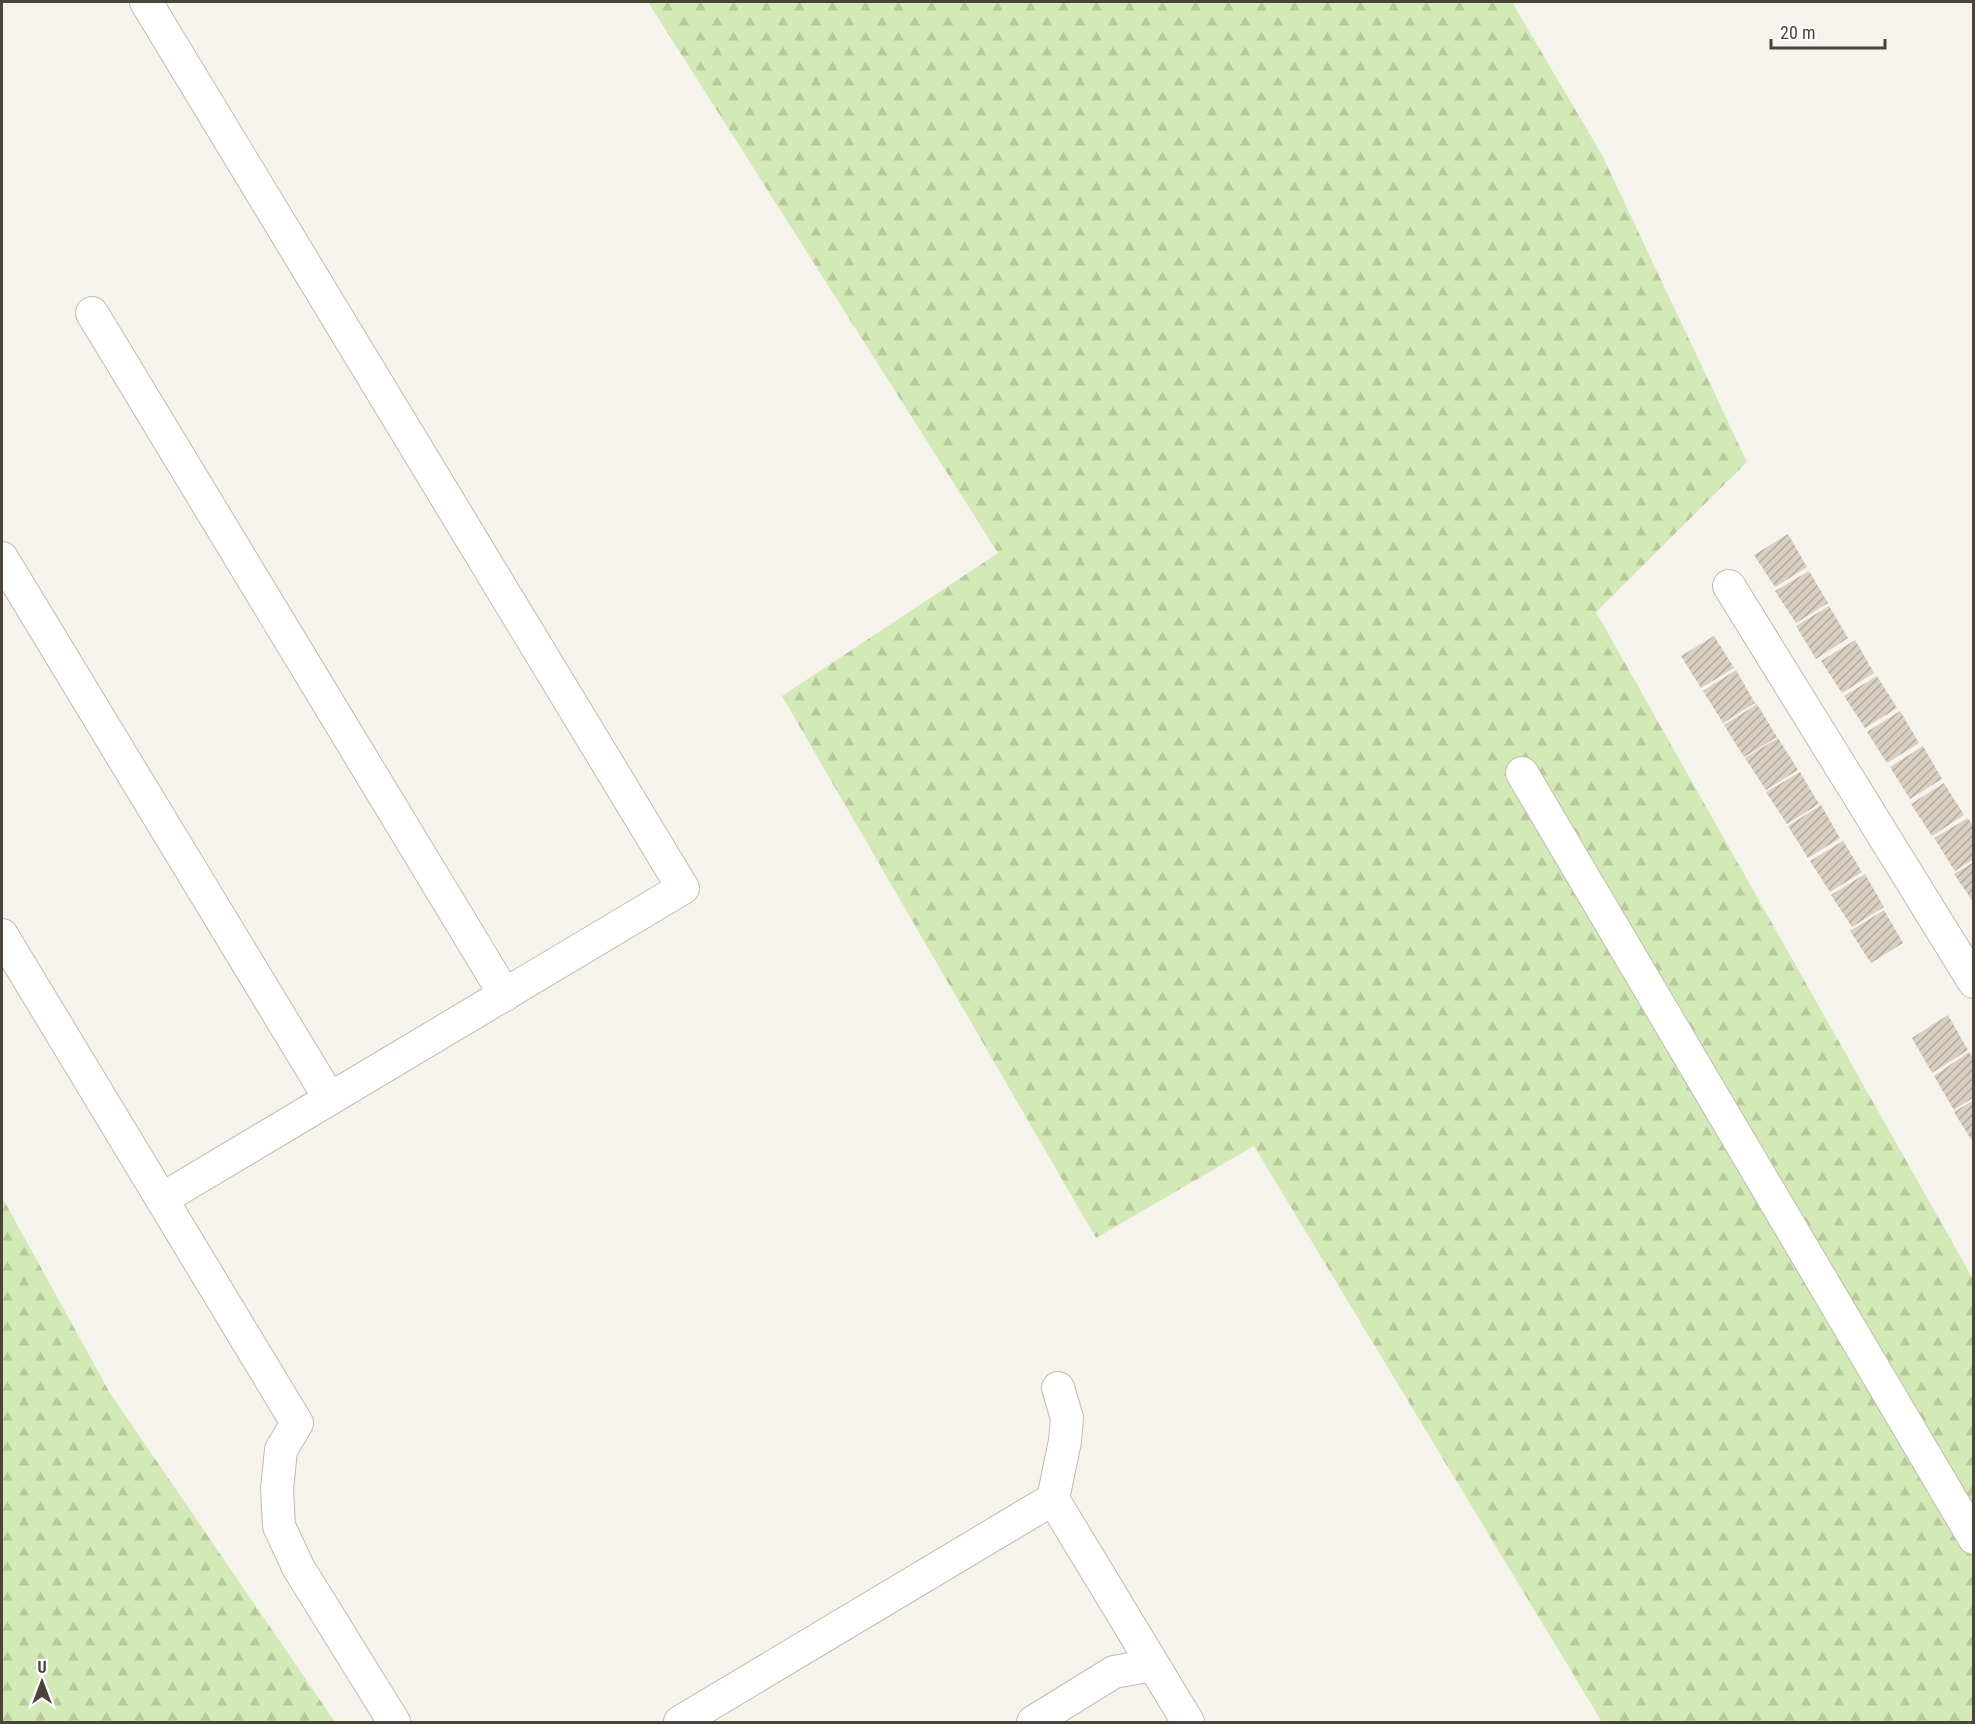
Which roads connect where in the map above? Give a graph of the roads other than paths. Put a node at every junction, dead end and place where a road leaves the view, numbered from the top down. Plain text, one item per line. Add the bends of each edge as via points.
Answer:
1 (146, 2) edge
2 (92, 313) dead end
3 (2, 558) edge
4 (1729, 586) dead end
5 (1522, 773) dead end
6 (2, 935) edge
7 (1974, 982) edge
8 (505, 994) junction
9 (330, 1099) junction
10 (162, 1199) junction
11 (1058, 1389) dead end
12 (1053, 1499) junction
13 (1974, 1538) edge
14 (1153, 1665) junction
15 (394, 1722) edge
16 (680, 1722) edge
17 (1034, 1722) edge
18 (1188, 1722) edge

1 - 8 street via 683,888
2 - 8 street
3 - 9 street
4 - 7 street
5 - 13 street
6 - 10 street
8 - 9 street
9 - 10 street
10 - 15 street via 297,1423 281,1450 279,1526 298,1567
11 - 12 street via 1067,1418
12 - 14 street
12 - 16 street
14 - 17 street via 1114,1672
14 - 18 street

